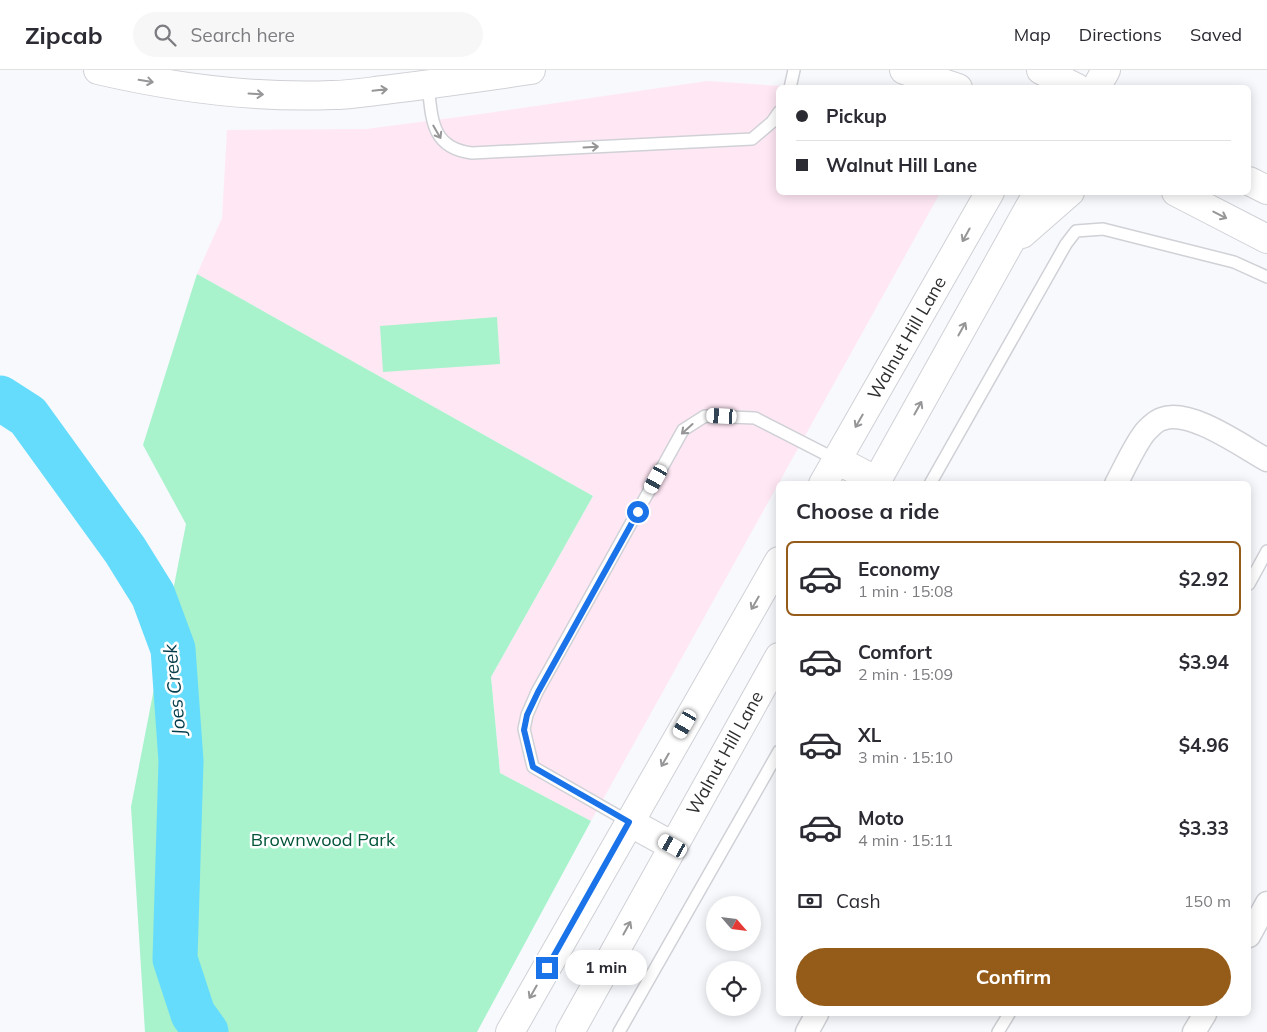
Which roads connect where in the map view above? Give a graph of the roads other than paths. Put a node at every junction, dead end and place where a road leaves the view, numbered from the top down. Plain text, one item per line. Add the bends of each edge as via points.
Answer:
1 (98, 70) edge
2 (531, 70) edge
3 (794, 70) edge
4 (904, 70) edge
5 (1106, 70) edge
6 (208, 80) edge
7 (428, 85) junction
8 (791, 85) edge
9 (949, 85) edge
10 (1098, 85) edge
11 (776, 116) edge
12 (1251, 182) edge
13 (1267, 190) edge
14 (988, 195) edge
15 (1036, 195) edge
16 (1067, 195) edge
17 (1182, 195) edge
18 (1267, 239) edge
19 (1006, 248) junction
20 (1267, 277) edge
21 (837, 460) junction
22 (1267, 460) edge
23 (825, 481) edge
24 (874, 481) edge
25 (877, 481) edge
26 (932, 481) edge
27 (1118, 481) edge
28 (1267, 552) edge
29 (776, 566) edge
30 (1251, 580) edge
31 (776, 662) edge
32 (776, 756) edge
33 (629, 822) junction
34 (673, 846) junction
35 (1267, 903) edge
36 (1251, 932) edge
37 (816, 1016) edge
38 (1008, 1016) edge
39 (1204, 1016) edge
40 (510, 1032) edge
41 (570, 1032) edge
42 (620, 1032) edge
43 (807, 1032) edge
44 (998, 1032) edge
45 (1194, 1032) edge

1 -> 6 main road via 137,79
2 - 7 main road
3 - 8 lane
4 - 9 main road
5 - 10 main road
6 -> 7 main road via 272,95 333,95
7 -> 11 lane via 433,125 439,137 460,152 752,140
12 - 13 main road
14 -> 21 main road, Walnut Hill Lane
15 - 19 main road
16 - 19 main road
17 -> 18 main road
25 -> 19 main road
20 - 26 lane via 1234,262 1102,229 1076,231
21 - 23 main road, Walnut Hill Lane
21 - 24 main road
21 -> 33 lane via 755,418 705,416 684,430 538,692 524,730 533,767
22 - 27 street via 1208,427 1174,417 1161,419 1146,431
28 - 30 lane
29 -> 33 main road
31 - 34 main road, Walnut Hill Lane
32 - 42 lane
33 - 34 main road
33 -> 40 main road
41 -> 34 main road, Walnut Hill Lane
35 - 36 street
37 - 43 street
38 - 44 lane
39 - 45 street

